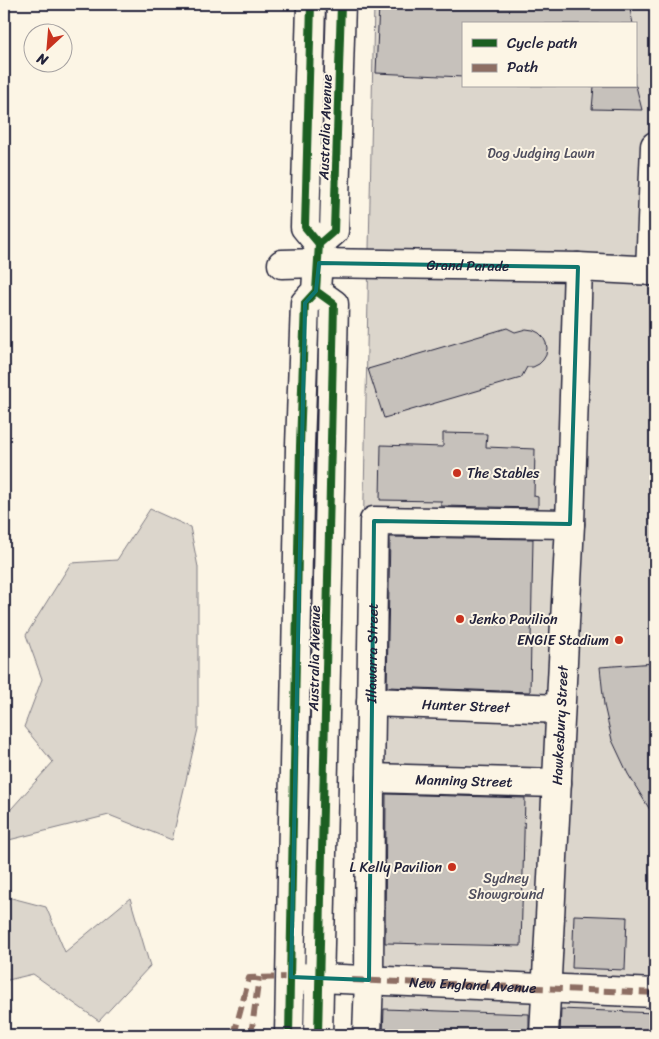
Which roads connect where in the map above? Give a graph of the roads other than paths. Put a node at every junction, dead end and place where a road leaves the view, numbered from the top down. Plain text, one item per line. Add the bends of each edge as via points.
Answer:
1 (311, 4) edge
2 (341, 4) edge
3 (655, 146) edge
4 (319, 253) junction
5 (282, 264) dead end
6 (578, 267) junction
7 (653, 271) edge
8 (316, 291) junction
9 (570, 524) junction
10 (371, 702) junction
11 (560, 709) junction
12 (370, 778) junction
13 (557, 783) junction
14 (291, 978) junction
15 (319, 978) junction
16 (361, 980) junction
17 (546, 989) junction
18 (655, 993) edge
19 (289, 1035) edge
20 (318, 1035) edge
21 (367, 1035) edge
22 (544, 1035) edge

1 - 4 street, Australia Avenue via 305,227
2 - 4 street, Australia Avenue via 334,232
3 - 7 street
4 - 5 street, Grand Parade
4 - 6 street, Grand Parade
4 - 8 street, Australia Avenue
6 - 7 street, Grand Parade
6 - 9 street, Hawkesbury Street
8 - 14 street, Australia Avenue via 306,302 300,446
8 - 15 street, Australia Avenue via 334,304
9 - 10 street, Illawarra Street via 374,520
9 - 11 street, Hawkesbury Street
10 - 11 street, Hunter Street
10 - 12 street, Illawarra Street
11 - 13 street, Hawkesbury Street
12 - 13 street, Manning Street
12 - 16 street, Illawarra Street
13 - 17 street, Hawkesbury Street
14 - 15 street, New England Avenue
14 - 19 street, Australia Avenue
15 - 16 street, New England Avenue
15 - 20 street, Australia Avenue
16 - 17 street, New England Avenue
16 - 21 street, Illawarra Street
17 - 18 street, New England Avenue
17 - 22 street, Hawkesbury Street

